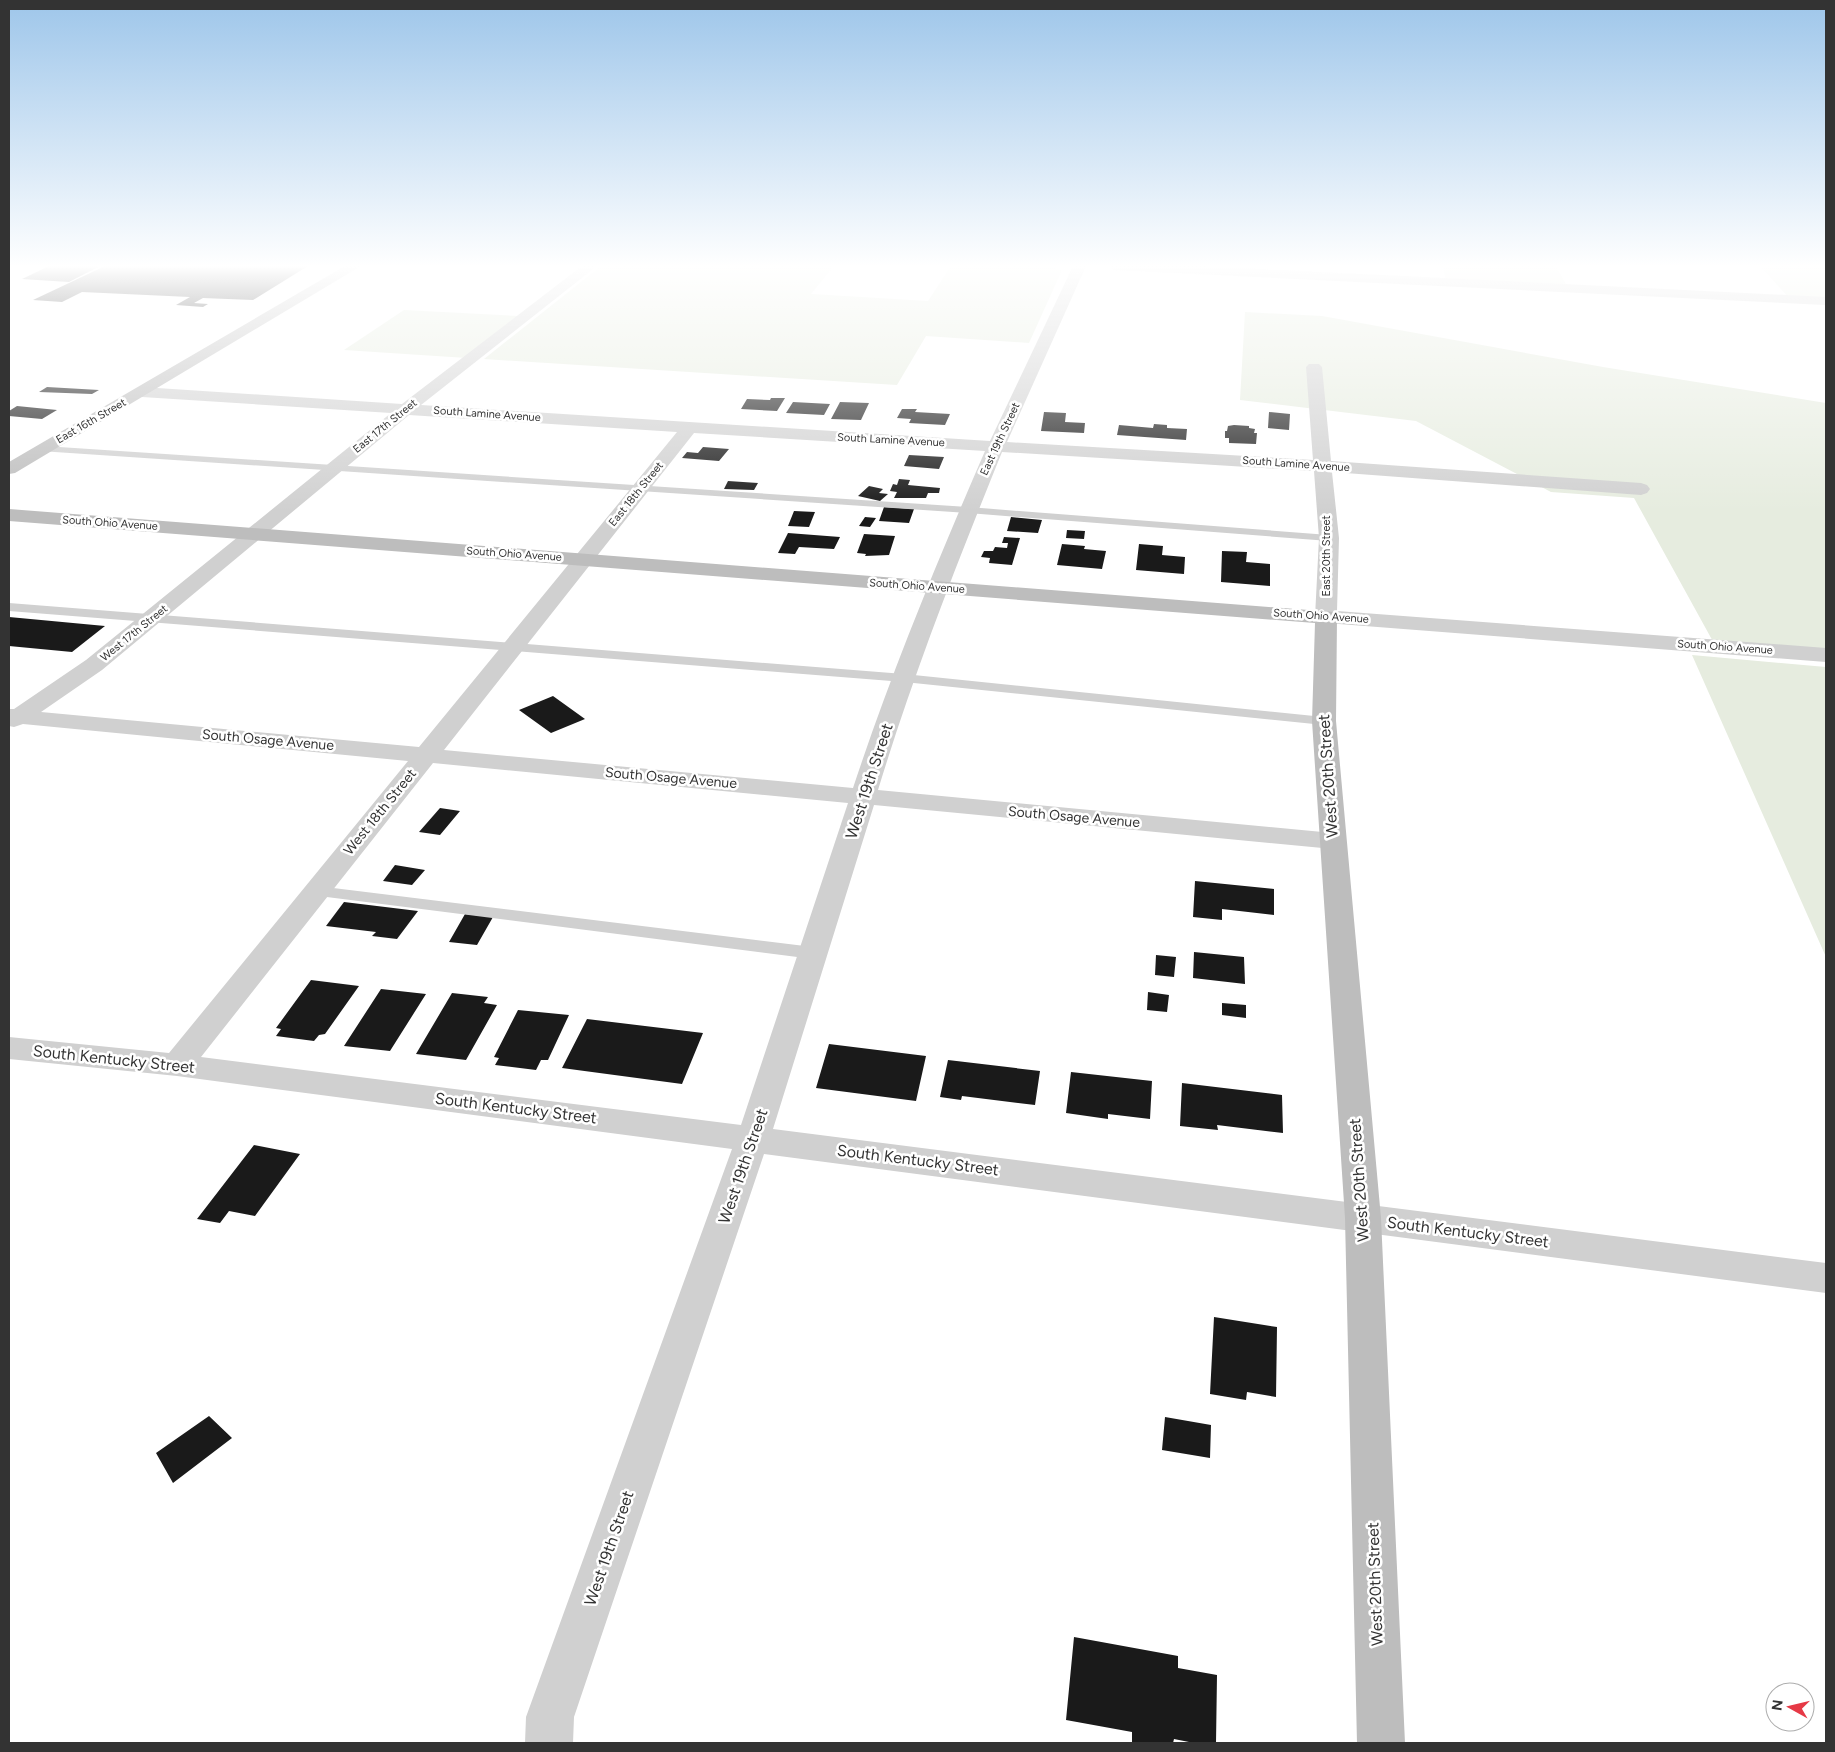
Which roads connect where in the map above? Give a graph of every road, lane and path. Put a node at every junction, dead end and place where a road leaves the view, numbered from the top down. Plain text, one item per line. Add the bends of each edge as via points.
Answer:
1 (217, 348) edge
2 (485, 348) edge
3 (1042, 348) edge
4 (1314, 368) dead end
5 (142, 392) junction
6 (406, 409) junction
7 (689, 428) junction
8 (996, 446) junction
9 (44, 449) junction
10 (1323, 466) junction
11 (334, 468) junction
12 (9, 469) edge
13 (640, 488) junction
14 (1641, 489) dead end
15 (968, 510) junction
16 (9, 515) edge
17 (253, 534) junction
18 (1329, 538) junction
19 (583, 560) junction
20 (937, 587) junction
21 (9, 607) edge
22 (1326, 617) junction
23 (151, 618) junction
24 (513, 647) junction
25 (1826, 655) edge
26 (904, 678) junction
27 (12, 719) edge
28 (1324, 721) junction
29 (426, 755) junction
30 (864, 796) junction
31 (1333, 842) junction
32 (317, 891) junction
33 (813, 953) junction
34 (9, 1048) edge
35 (177, 1065) junction
36 (752, 1139) junction
37 (1362, 1218) junction
38 (1826, 1278) edge
39 (550, 1743) edge
40 (1380, 1743) edge

1 - 5 street, East 16th Street
2 - 6 street, East 17th Street
3 - 8 street, East 19th Street
4 - 10 street, East 20th Street
5 - 6 street, South Lamine Avenue
5 - 9 street, East 16th Street
6 - 7 street, South Lamine Avenue
6 - 11 street, East 17th Street
7 - 8 street, South Lamine Avenue
7 - 13 street, East 18th Street
8 - 10 street, South Lamine Avenue
8 - 15 street, East 19th Street
9 - 11 lane
9 - 12 street, East 16th Street
10 - 14 street, South Lamine Avenue
10 - 18 street, East 20th Street
11 - 13 lane
11 - 17 street, East 17th Street
13 - 15 lane
13 - 19 street, East 18th Street
15 - 18 lane
15 - 20 street, East 19th Street
16 - 17 street, South Ohio Avenue
17 - 19 street, South Ohio Avenue
17 - 23 street, West 17th Street
18 - 22 street, East 20th Street
19 - 20 street, South Ohio Avenue
19 - 24 street, West 18th Street
20 - 22 street, South Ohio Avenue
20 - 26 street, West 19th Street
21 - 23 lane
22 - 25 street, South Ohio Avenue
22 - 28 street, West 20th Street
23 - 24 lane
23 - 27 street, West 17th Street via 94,665
24 - 26 lane
24 - 29 street, West 18th Street
26 - 28 lane
26 - 30 street, West 19th Street
27 - 29 street, South Osage Avenue
28 - 31 street, West 20th Street
29 - 30 street, South Osage Avenue
29 - 32 street, West 18th Street
30 - 31 street, South Osage Avenue
30 - 33 street, West 19th Street
31 - 37 street, West 20th Street
32 - 33 lane
32 - 35 street, West 18th Street
33 - 36 street, West 19th Street
34 - 35 street, South Kentucky Street
35 - 36 street, South Kentucky Street
36 - 37 street, South Kentucky Street
36 - 39 street, West 19th Street via 550,1717
37 - 38 street, South Kentucky Street
37 - 40 street, West 20th Street

